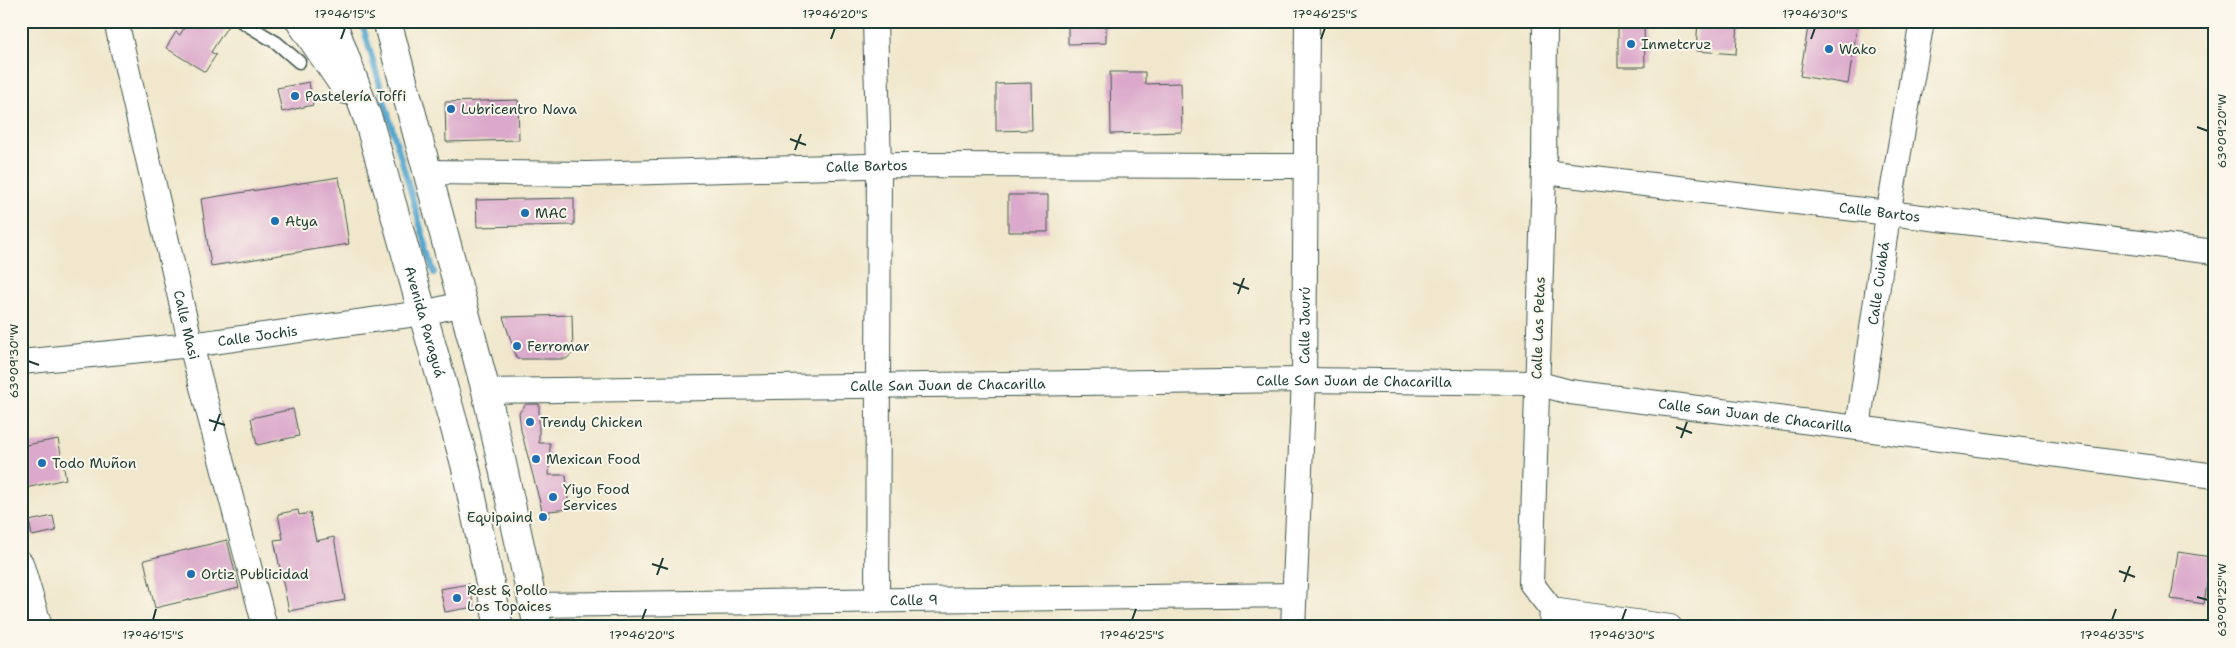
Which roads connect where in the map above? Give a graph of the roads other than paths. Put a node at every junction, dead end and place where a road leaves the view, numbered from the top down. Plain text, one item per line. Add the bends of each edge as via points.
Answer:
1 (116, 21) edge
2 (241, 21) edge
3 (300, 21) edge
4 (332, 21) edge
5 (387, 21) edge
6 (874, 21) edge
7 (1307, 21) edge
8 (1545, 21) edge
9 (1922, 21) edge
10 (299, 62) dead end
11 (369, 122) junction
12 (879, 166) junction
13 (1305, 166) junction
14 (428, 172) junction
15 (1544, 172) junction
16 (1888, 215) junction
17 (2215, 252) edge
18 (463, 304) junction
19 (423, 313) junction
20 (191, 345) junction
21 (21, 362) edge
22 (1304, 380) junction
23 (1536, 383) junction
24 (876, 384) junction
25 (486, 391) junction
26 (1858, 428) junction
27 (2215, 476) edge
28 (21, 562) edge
29 (1294, 595) junction
30 (877, 601) junction
31 (536, 616) edge
32 (1551, 618) edge
33 (40, 627) edge
34 (264, 627) edge
35 (499, 627) edge
36 (1293, 627) edge
37 (1670, 627) edge

1 - 20 street, Calle Masi
2 - 10 lane via 277,43
3 - 11 main road
4 - 11 main road, Avenida Paraguá
5 - 14 main road
6 - 12 street
7 - 13 street, Calle Jaurú
8 - 15 street, Calle Las Petas
9 - 16 street, Calle Cuiabá
11 - 19 main road, Avenida Paraguá
12 - 13 street, Calle Bartos
12 - 14 street, Calle Bartos via 587,174
12 - 24 street
13 - 22 street, Calle Jaurú
14 - 18 main road
15 - 16 street, Calle Bartos
15 - 23 street, Calle Las Petas
16 - 17 street, Calle Bartos
16 - 26 street, Calle Cuiabá
18 - 19 street, Calle Jochis
18 - 25 main road
19 - 20 street, Calle Jochis
19 - 35 main road, Avenida Paraguá via 466,464
20 - 21 street, Calle Jochis
20 - 34 street, Calle Masi
22 - 23 street, Calle San Juan de Chacarilla
22 - 24 street, Calle San Juan de Chacarilla
22 - 29 street, Calle Jaurú
23 - 26 street, Calle San Juan de Chacarilla via 1570,392
23 - 32 street, Calle Las Petas via 1531,583
24 - 25 street, Calle San Juan de Chacarilla
24 - 30 street
25 - 31 main road
26 - 27 street, Calle San Juan de Chacarilla
28 - 33 street
29 - 30 street, Calle 9
29 - 36 street, Calle Jaurú
30 - 31 street, Calle 9
32 - 37 street

